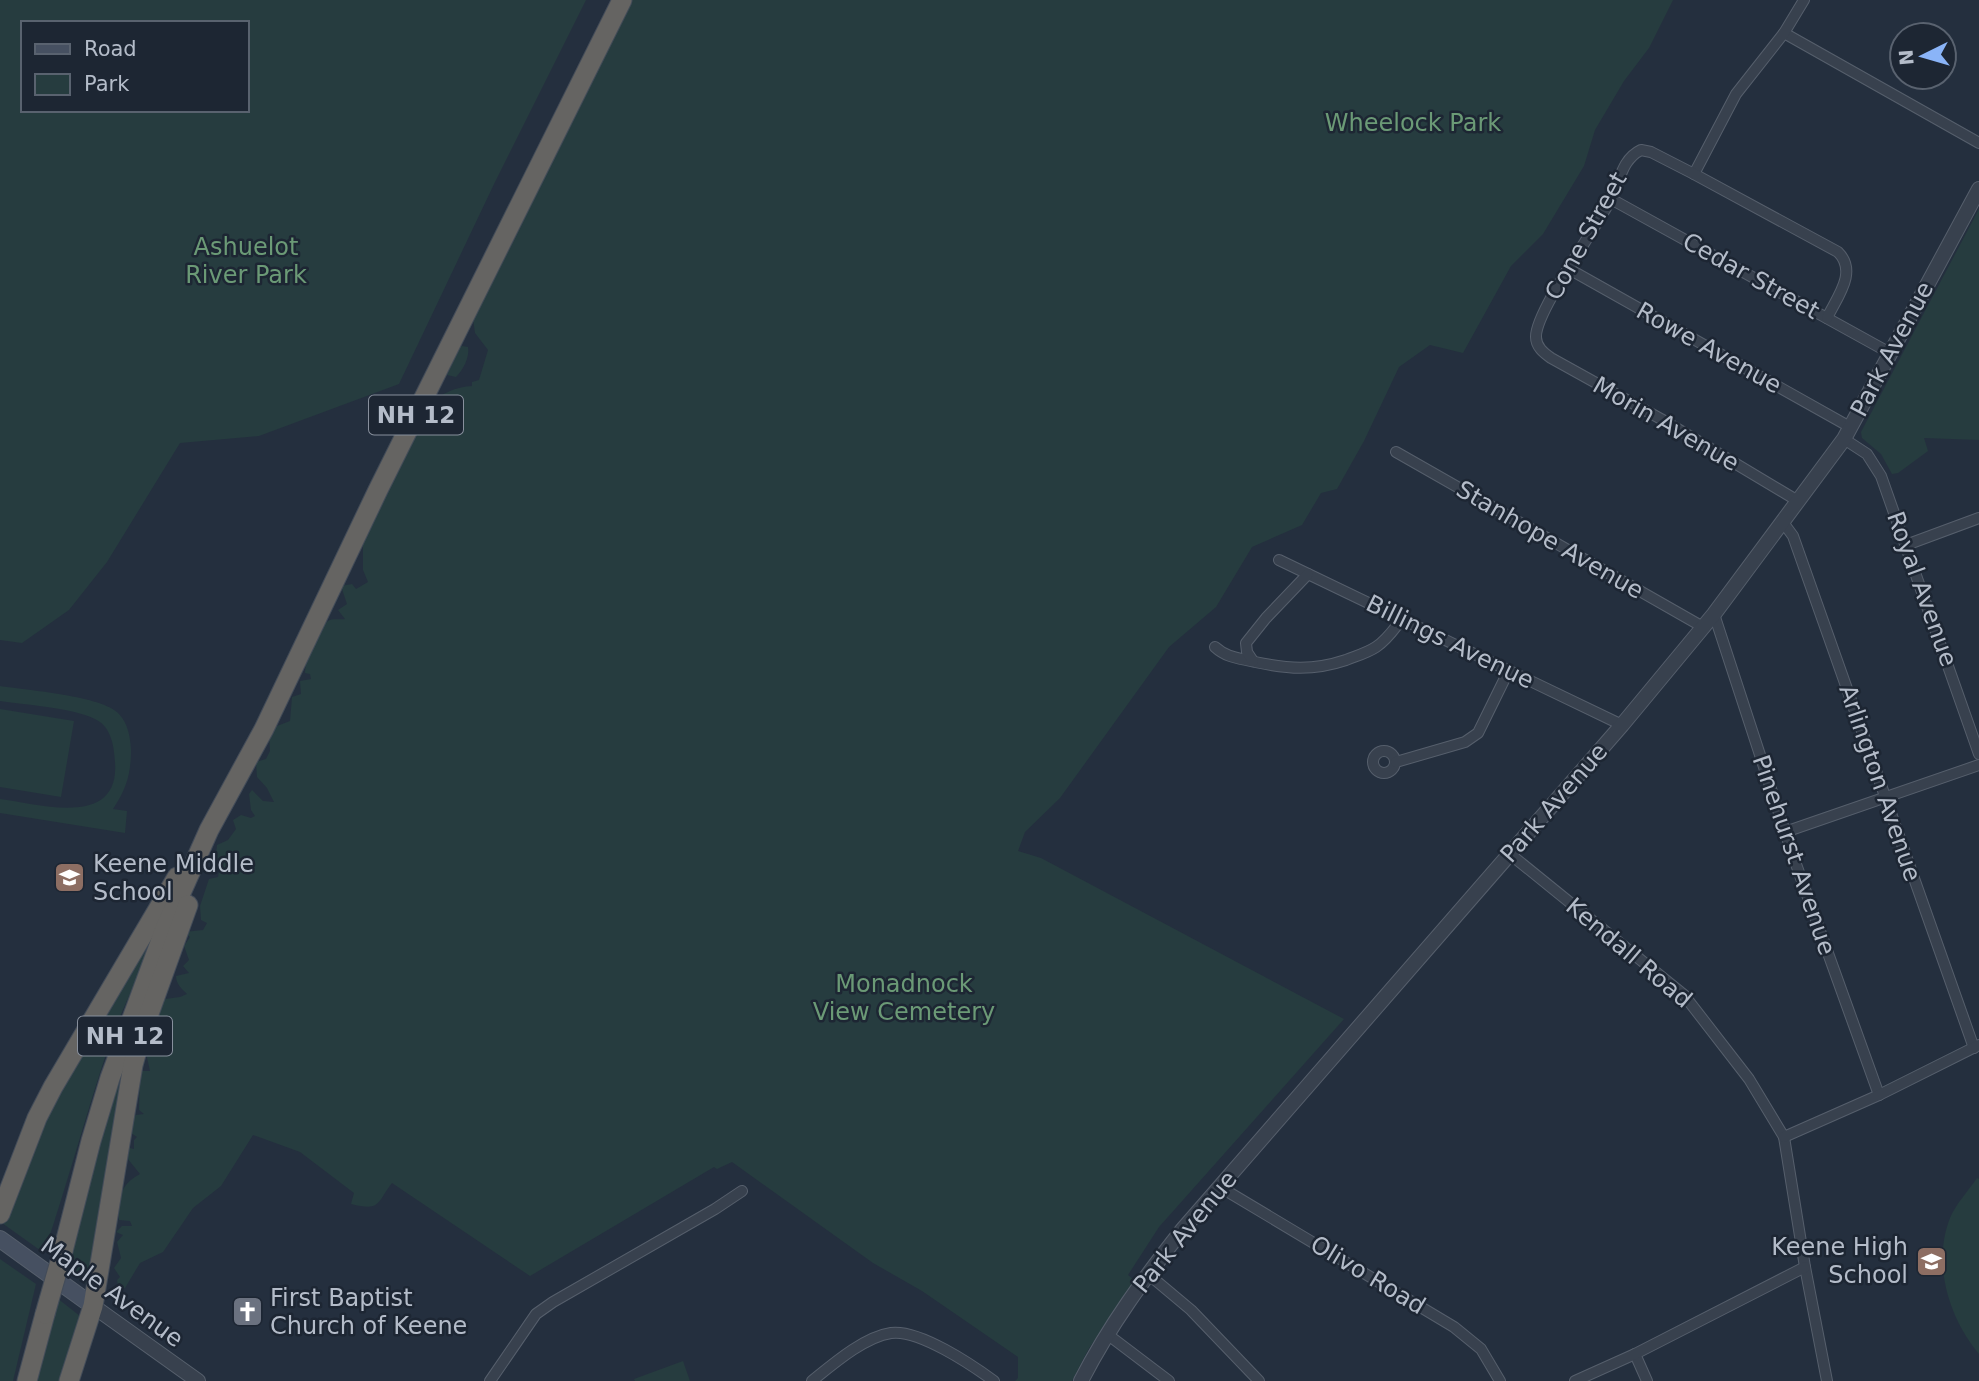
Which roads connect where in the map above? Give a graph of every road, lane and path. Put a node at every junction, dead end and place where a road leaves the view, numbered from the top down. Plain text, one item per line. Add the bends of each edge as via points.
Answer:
1 (622, 0) edge
2 (1804, 0) edge
3 (1784, 33) junction
4 (1979, 143) edge
5 (1694, 174) junction
6 (1979, 189) edge
7 (1611, 199) junction
8 (1569, 268) junction
9 (1827, 318) junction
10 (1537, 344) joint
11 (1890, 353) junction
12 (1847, 433) junction
13 (1396, 453) dead end
14 (1798, 501) junction
15 (1979, 518) edge
16 (1782, 521) junction
17 (1906, 545) junction
18 (1279, 560) dead end
19 (1308, 574) junction
20 (1714, 614) junction
21 (1402, 619) junction
22 (1703, 627) junction
23 (1215, 647) dead end
24 (1253, 661) junction
25 (1509, 670) junction
26 (1622, 726) junction
27 (1979, 754) edge
28 (1396, 762) dead end
29 (1979, 765) edge
30 (1885, 799) junction
31 (209, 830) junction
32 (1785, 832) junction
33 (1510, 854) junction
34 (1976, 1047) edge
35 (1879, 1095) junction
36 (1784, 1137) junction
37 (1220, 1187) junction
38 (742, 1191) dead end
39 (0, 1214) edge
40 (0, 1240) edge
41 (1805, 1268) junction
42 (1148, 1274) junction
43 (93, 1306) junction
44 (1107, 1334) junction
45 (1635, 1354) junction
46 (27, 1381) edge
47 (69, 1381) edge
48 (198, 1381) edge
49 (490, 1381) edge
50 (813, 1381) edge
51 (994, 1381) edge
52 (1081, 1381) edge
53 (1169, 1381) edge
54 (1259, 1381) edge
55 (1500, 1381) edge
56 (1575, 1381) edge
57 (1647, 1381) edge
58 (1827, 1381) edge

1 - 31 highway, NH 12 via 264,729
2 - 3 street
3 - 4 street
3 - 5 street via 1736,94
5 - 7 street, Cone Street via 1642,150 1627,159
5 - 9 street via 1844,258 1847,273
6 - 11 street, Park Avenue
7 - 8 street, Cone Street
7 - 9 street, Cedar Street
8 - 10 street, Cone Street via 1538,325
8 - 12 street, Rowe Avenue
9 - 11 street, Cedar Street
10 - 14 street, Morin Avenue via 1551,358
11 - 12 street, Park Avenue
12 - 14 street, Park Avenue
12 - 17 street, Royal Avenue via 1875,464
13 - 22 street, Stanhope Avenue
14 - 16 street, Park Avenue
15 - 17 street
16 - 20 street, Park Avenue
16 - 30 street, Arlington Avenue via 1793,536
17 - 27 street, Royal Avenue
18 - 19 street, Billings Avenue
19 - 21 street, Billings Avenue
19 - 24 street via 1246,643
20 - 22 street, Park Avenue
20 - 32 street, Pinehurst Avenue
21 - 24 street via 1376,648 1332,664 1292,669
21 - 25 street, Billings Avenue
22 - 26 street, Park Avenue
23 - 24 street via 1234,659
25 - 26 street, Billings Avenue
25 - 28 street via 1478,733
26 - 33 street, Park Avenue
29 - 30 street
30 - 32 street
30 - 34 street, Arlington Avenue
31 - 39 highway via 53,1087
31 - 43 highway via 183,922 133,1065
31 - 46 highway, NH 12, bridge via 160,941 110,1078
32 - 35 street, Pinehurst Avenue
33 - 36 street, Kendall Road via 1684,995 1749,1079
33 - 37 street, Park Avenue
34 - 35 street
35 - 36 street
36 - 41 street, Kendall Road
37 - 42 street, Park Avenue
37 - 55 street, Olivo Road via 1454,1327 1481,1349
38 - 49 street via 536,1314
40 - 43 main road, Maple Avenue
41 - 45 street
41 - 58 street, Kendall Road
42 - 44 street, Park Avenue
42 - 54 street
43 - 47 highway
43 - 48 street, Maple Avenue
44 - 52 street, Park Avenue
44 - 53 street
45 - 56 street
45 - 57 street
50 - 51 street via 850,1352 885,1335 903,1333 945,1349

